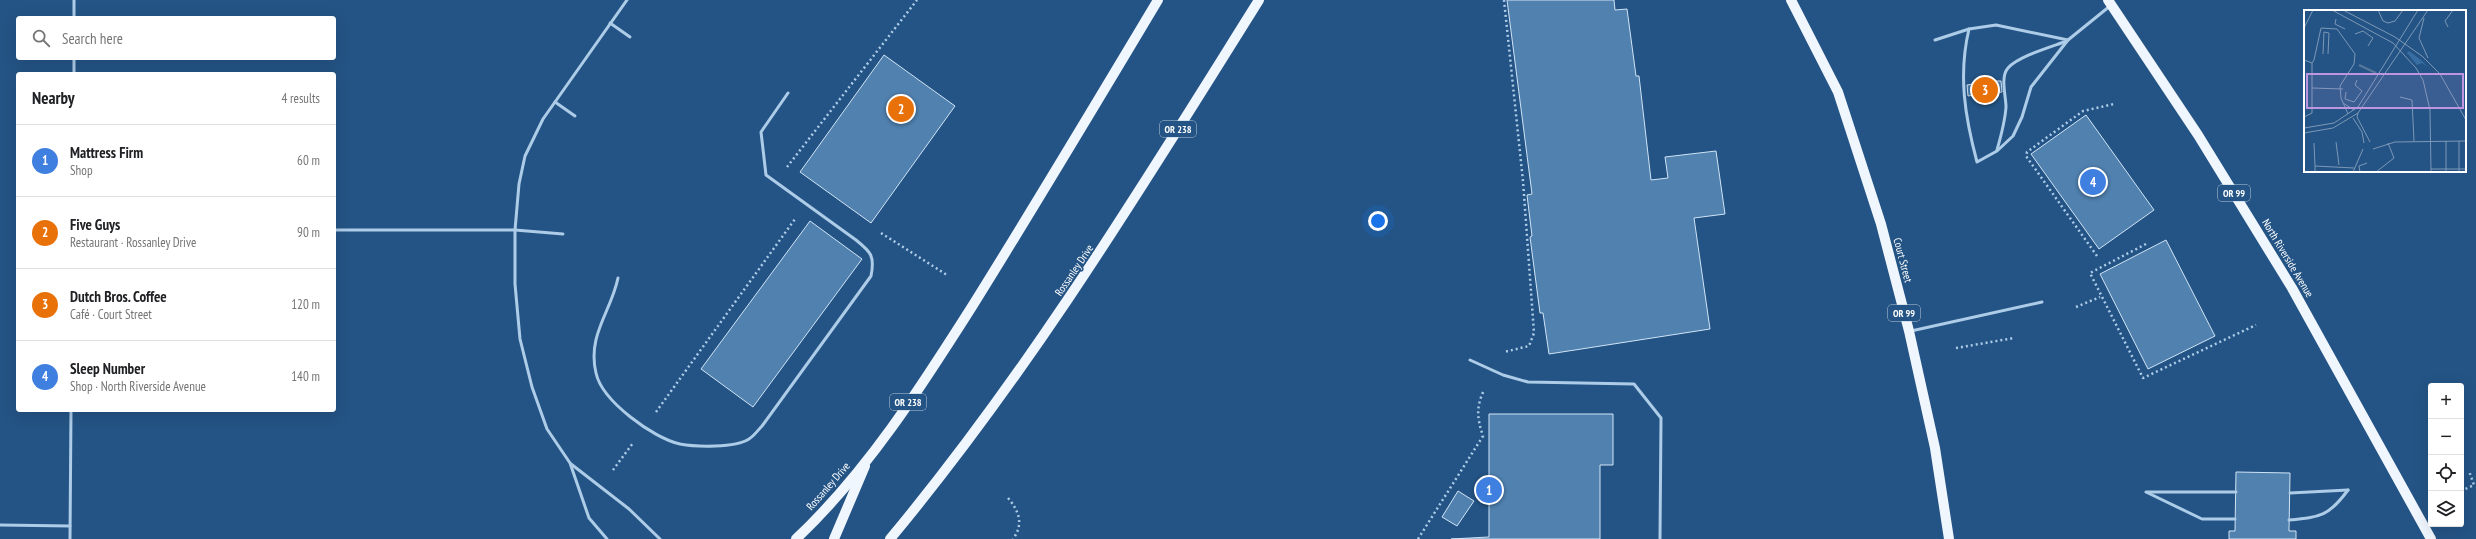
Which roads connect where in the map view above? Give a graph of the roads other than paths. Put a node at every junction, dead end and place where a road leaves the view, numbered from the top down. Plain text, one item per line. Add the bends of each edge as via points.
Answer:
1 (74, 0) edge
2 (627, 0) edge
3 (1158, 0) edge
4 (1259, 0) edge
5 (1791, 0) edge
6 (2110, 3) edge
7 (74, 16) edge
8 (610, 23) junction
9 (1969, 29) junction
10 (630, 37) dead end
11 (1935, 40) dead end
12 (2068, 40) junction
13 (74, 60) edge
14 (74, 72) edge
15 (788, 93) dead end
16 (555, 102) junction
17 (575, 116) dead end
18 (1997, 151) junction
19 (336, 230) edge
20 (515, 230) junction
21 (562, 234) dead end
22 (618, 278) dead end
23 (2042, 302) dead end
24 (1909, 331) junction
25 (1470, 360) dead end
26 (71, 412) edge
27 (869, 457) junction
28 (570, 463) junction
29 (2236, 492) dead end
30 (2290, 493) dead end
31 (2235, 519) dead end
32 (2289, 520) dead end
33 (0, 526) edge
34 (70, 526) junction
35 (70, 539) edge
36 (606, 539) edge
37 (660, 539) edge
38 (796, 539) edge
39 (834, 539) edge
40 (890, 539) edge
41 (1660, 539) edge
42 (1949, 539) edge
43 (2431, 539) edge

1 - 7 lane
2 - 8 lane
3 - 27 main road, Rossanley Drive / OR 238 via 950,340
4 - 40 main road, Rossanley Drive / OR 238 via 1097,259 998,402
5 - 24 main road, Court Street / OR 99 via 1838,92 1881,224
6 - 12 lane
6 - 43 main road, North Riverside Avenue / OR 99 via 2198,134 2292,288
8 - 10 lane
8 - 16 lane
9 - 11 lane
9 - 12 lane via 1996,25
9 - 18 lane via 1963,53 1962,78 1967,123 1977,162
12 - 18 lane via 2031,87 2013,136
12 - 18 lane via 2019,60 2008,68 2004,77 2004,124
13 - 14 lane
15 - 22 lane via 761,132 766,175 869,250 874,262 872,276 762,426 749,439 715,446 680,444 662,437 607,396 596,375 592,350 602,318 615,294
16 - 17 lane
16 - 20 lane via 543,119 525,156 519,184
19 - 20 lane
20 - 21 lane
20 - 28 lane via 515,284 520,339 532,387 547,429
23 - 24 lane
24 - 42 main road, Court Street / OR 99 via 1935,448
25 - 41 lane via 1503,375 1528,382 1634,384 1661,418
26 - 34 lane
27 - 38 main road, Rossanley Drive / OR 238
27 - 39 main road
28 - 36 lane via 589,518
28 - 37 lane via 629,509
29 - 31 lane via 2146,492 2202,519
30 - 32 lane via 2348,490 2336,506 2318,518
33 - 34 lane
34 - 35 lane

